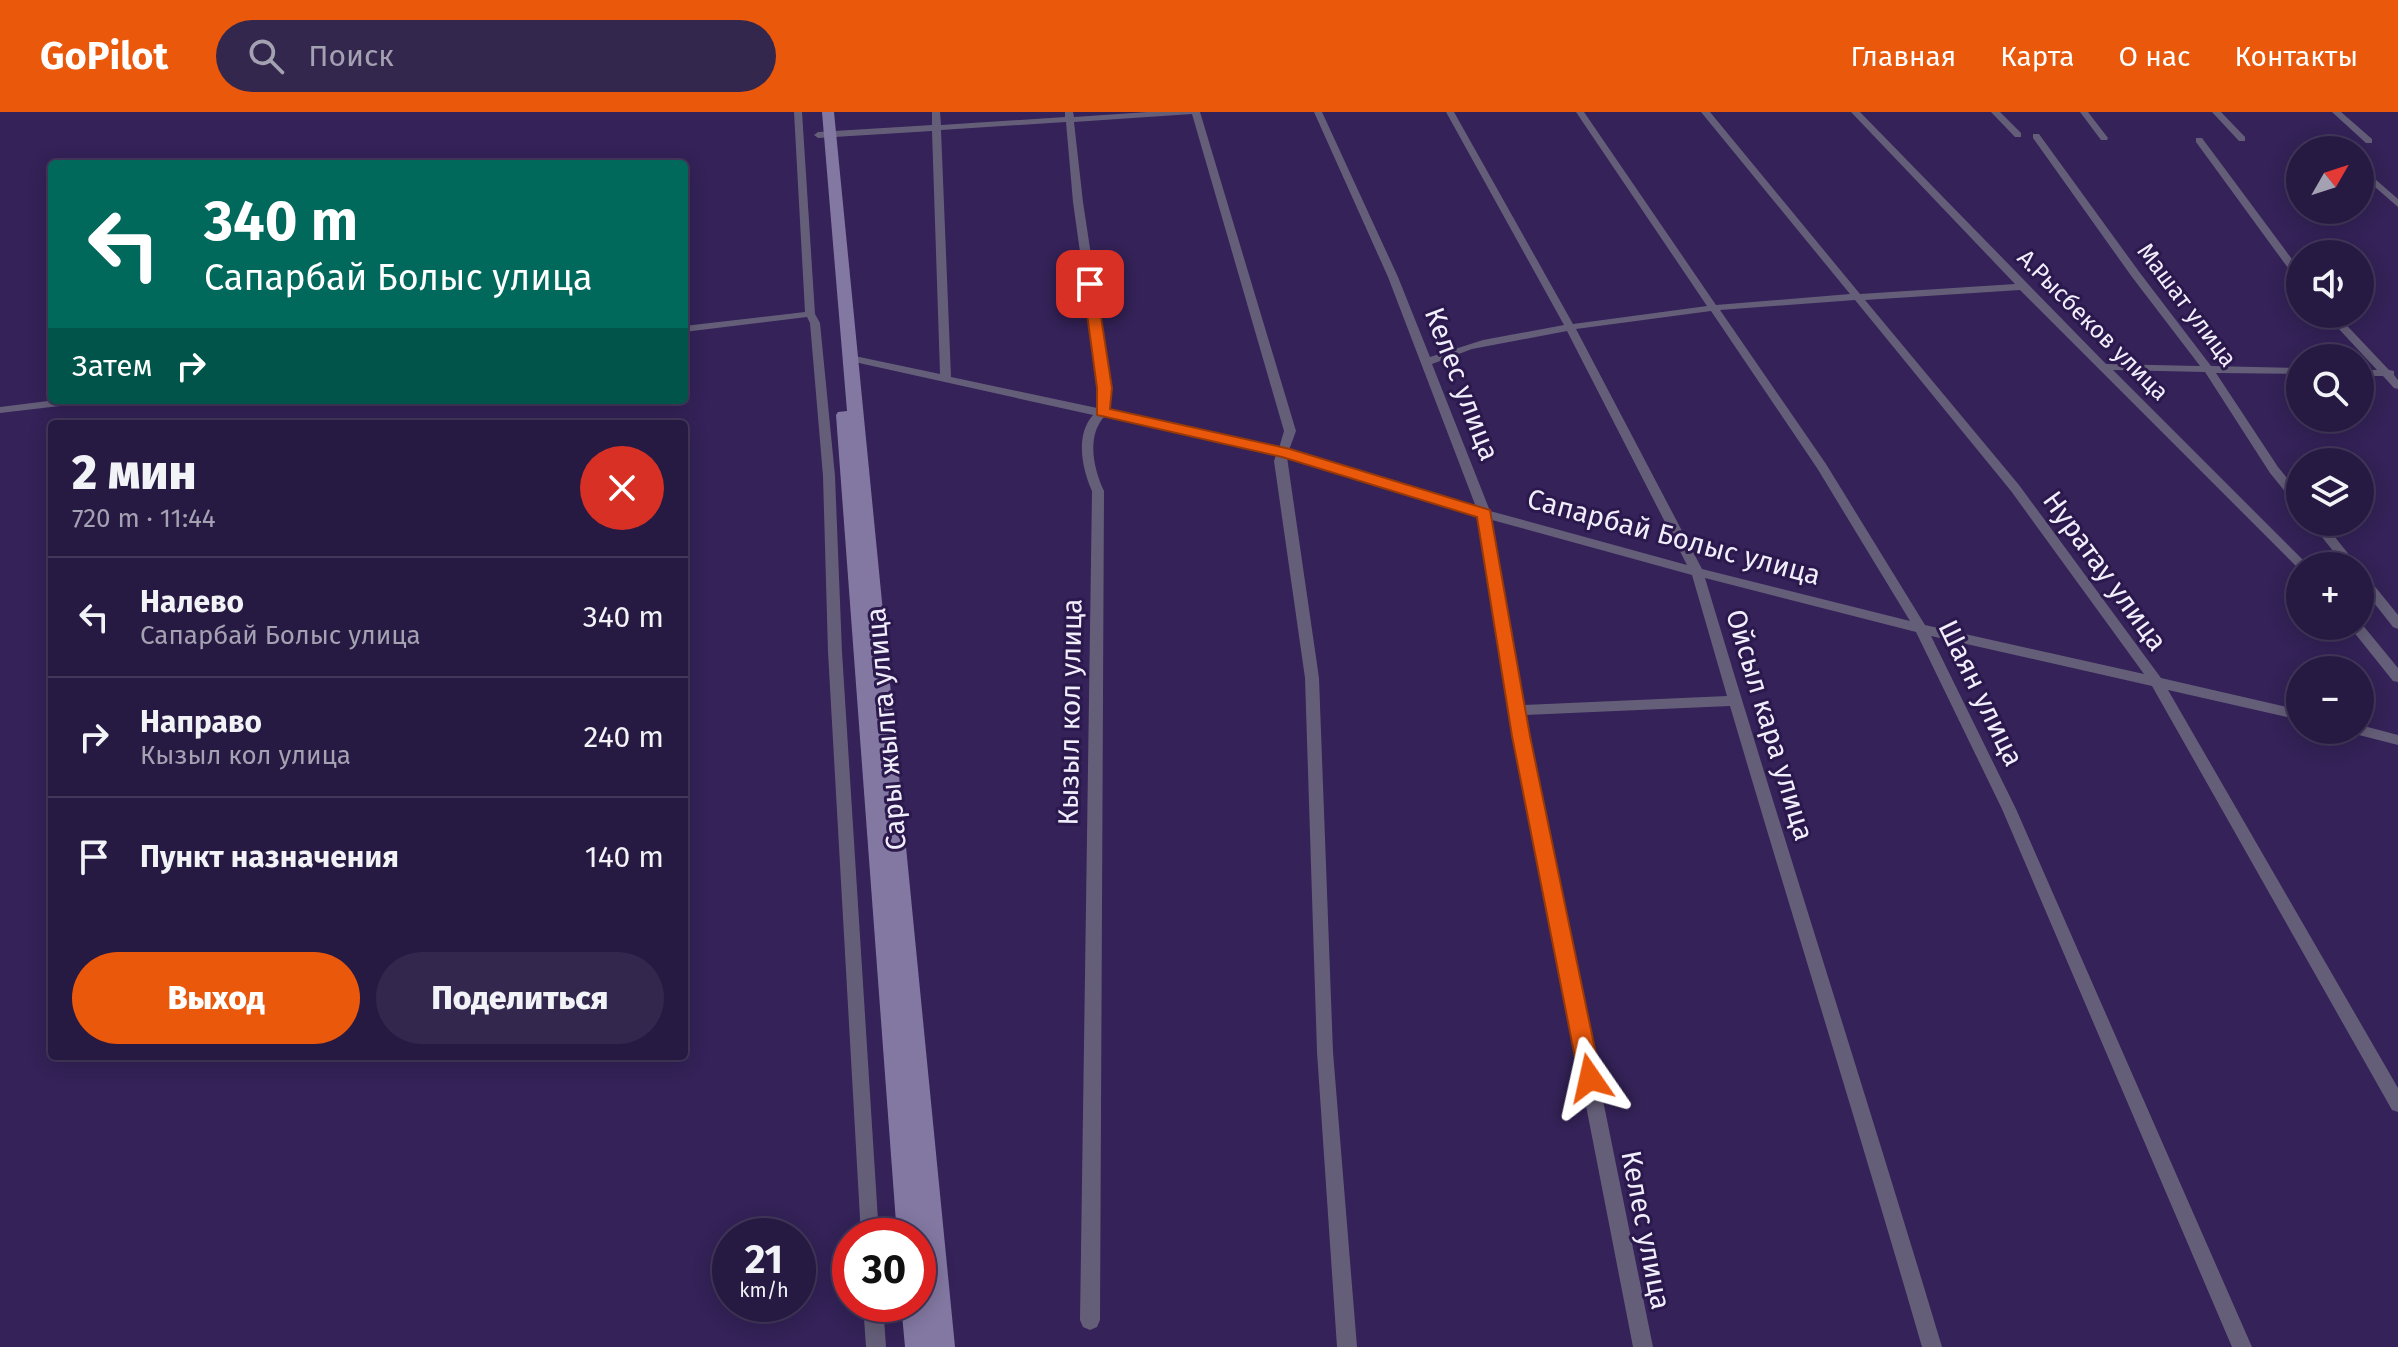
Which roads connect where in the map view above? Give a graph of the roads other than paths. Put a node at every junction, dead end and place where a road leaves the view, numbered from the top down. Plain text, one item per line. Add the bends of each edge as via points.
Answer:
1 (798, 112) edge
2 (816, 112) edge
3 (828, 112) edge
4 (936, 112) edge
5 (1190, 112) edge
6 (1196, 112) edge
7 (1318, 112) edge
8 (1450, 112) edge
9 (1580, 112) edge
10 (1705, 112) edge
11 (1855, 112) edge
12 (1995, 112) edge
13 (2084, 112) edge
14 (2216, 112) edge
15 (2336, 112) edge
16 (1070, 116) edge
17 (936, 128) junction
18 (824, 134) junction
19 (2018, 135) dead end
20 (2036, 136) dead end
21 (2363, 136) edge
22 (2104, 138) dead end
23 (2242, 139) dead end
24 (2199, 140) dead end
25 (2374, 182) edge
26 (2398, 204) edge
27 (2286, 258) edge
28 (2023, 287) junction
29 (1857, 298) junction
30 (1713, 309) junction
31 (810, 314) junction
32 (1570, 327) junction
33 (2345, 328) edge
34 (688, 329) edge
35 (850, 358) junction
36 (1426, 363) junction
37 (2103, 367) junction
38 (2209, 370) junction
39 (2286, 371) edge
40 (2392, 373) edge
41 (946, 377) junction
42 (2398, 386) edge
43 (51, 404) edge
44 (0, 410) edge
45 (1102, 412) junction
46 (1285, 453) junction
47 (2286, 485) edge
48 (1485, 514) junction
49 (2327, 536) edge
50 (2288, 552) edge
51 (2341, 552) edge
52 (1697, 572) junction
53 (2374, 594) edge
54 (2398, 624) edge
55 (1921, 629) junction
56 (2368, 640) edge
57 (2398, 677) edge
58 (2155, 680) junction
59 (1736, 701) junction
60 (1517, 710) junction
61 (2286, 712) edge
62 (2374, 734) edge
63 (2398, 740) edge
64 (2398, 1104) edge
65 (869, 1218) edge
66 (909, 1218) edge
67 (1090, 1320) dead end
68 (874, 1322) edge
69 (917, 1322) edge
70 (876, 1347) edge
71 (919, 1347) edge
72 (941, 1347) edge
73 (1347, 1347) edge
74 (1643, 1347) edge
75 (1932, 1347) edge
76 (2242, 1347) edge

1 - 31 street
2 - 18 main road, Сары жылга улица
3 - 18 main road, Сары жылга улица
4 - 17 street
5 - 16 street
6 - 46 street via 1290,431
7 - 36 street, Келес улица
8 - 32 street, Ойсыл кара улица
9 - 30 street, Шаян улица
10 - 29 street, Нуратау улица
11 - 28 street, А.Рысбеков улица
12 - 19 street
13 - 22 street
14 - 23 street
15 - 21 street
16 - 17 street
16 - 45 street, Кызыл кол улица via 1105,388
17 - 18 street
17 - 41 street
18 - 35 main road, Сары жылга улица
18 - 66 main road, Сары жылга улица
20 - 38 street, Машат улица
24 - 27 street
25 - 26 street
28 - 29 street
28 - 37 street, А.Рысбеков улица
29 - 30 street
29 - 58 street, Нуратау улица via 2015,488
30 - 32 street
30 - 55 street, Шаян улица via 1822,467
31 - 34 street
31 - 65 street via 829,476
32 - 36 street via 1466,348
32 - 52 street, Ойсыл кара улица
33 - 40 street
35 - 41 street, Сапарбай Болыс улица
35 - 72 main road, Сары жылга улица
36 - 48 street, Келес улица
37 - 38 street
37 - 50 street, А.Рысбеков улица
38 - 39 street
38 - 47 street, Машат улица
40 - 42 street
41 - 45 street, Сапарбай Болыс улица
43 - 44 street
45 - 46 street, Сапарбай Болыс улица
45 - 67 street, Кызыл кол улица via 1092,423 1088,469 1098,491
46 - 48 street, Сапарбай Болыс улица
46 - 73 street via 1280,461 1312,678 1325,1052
48 - 52 street, Сапарбай Болыс улица
48 - 60 street, Келес улица
49 - 51 street
52 - 55 street, Сапарбай Болыс улица
52 - 59 street, Ойсыл кара улица
53 - 54 street
55 - 58 street, Сапарбай Болыс улица
55 - 76 street, Шаян улица via 2009,809
56 - 57 street
58 - 61 street, Сапарбай Болыс улица
58 - 64 street, Нуратау улица
59 - 60 street
59 - 75 street, Ойсыл кара улица
60 - 74 street, Келес улица
62 - 63 street
68 - 70 street
69 - 71 main road

